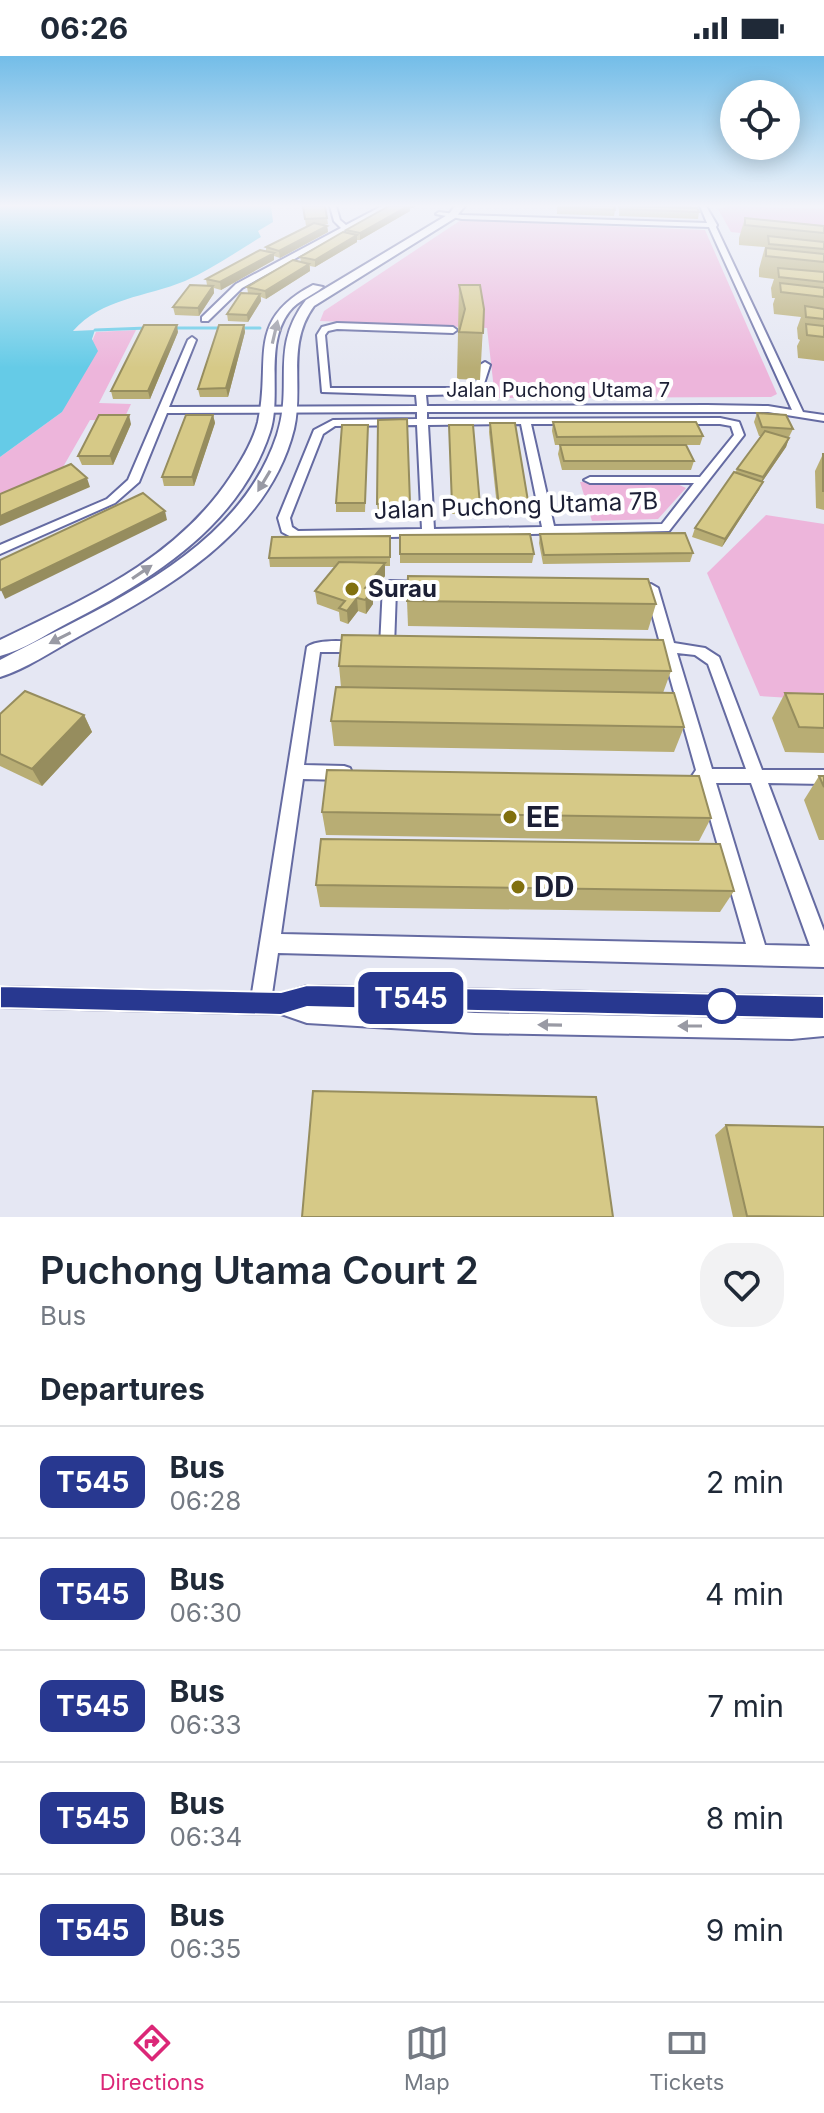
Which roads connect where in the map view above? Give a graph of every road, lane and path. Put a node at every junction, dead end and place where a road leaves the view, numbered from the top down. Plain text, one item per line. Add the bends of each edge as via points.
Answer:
1 (289, 260) edge
2 (363, 260) edge
3 (374, 260) edge
4 (730, 260) edge
5 (205, 319) dead end
6 (453, 330) dead end
7 (192, 340) dead end
8 (485, 365) edge
9 (421, 392) junction
10 (422, 408) junction
11 (266, 409) junction
12 (291, 409) junction
13 (162, 410) junction
14 (799, 414) junction
15 (722, 415) junction
16 (824, 418) edge
17 (525, 421) junction
18 (423, 422) junction
19 (590, 480) dead end
20 (705, 480) junction
21 (549, 529) junction
22 (428, 533) junction
23 (0, 550) edge
24 (436, 586) edge
25 (620, 588) edge
26 (623, 648) edge
27 (0, 649) edge
28 (670, 649) junction
29 (0, 669) edge
30 (295, 772) junction
31 (359, 773) edge
32 (677, 776) edge
33 (708, 776) junction
34 (755, 777) junction
35 (824, 777) edge
36 (270, 943) junction
37 (758, 954) junction
38 (824, 956) edge
39 (0, 997) edge
40 (271, 1004) junction
41 (824, 1007) edge
42 (824, 1026) edge

1 - 5 street via 239,286
11 -> 2 main road via 273,328 290,303
3 - 12 main road via 302,311 289,347
4 - 14 street
6 - 9 street via 337,326 323,332 325,390
7 - 13 street
8 - 9 street via 479,388
9 - 10 street
10 - 12 street, Jalan Puchong Utama 7
10 - 15 street, Jalan Puchong Utama 7
10 - 18 street
11 - 12 street, Jalan Puchong Utama 7
11 - 13 street, Jalan Puchong Utama 7
27 -> 11 main road via 140,574 186,540 219,507 246,463
12 -> 29 main road via 274,464 249,506 206,545 96,620
13 - 23 street via 133,482 111,501
14 - 15 street, Jalan Puchong Utama 7
14 - 16 street, Jalan Puchong Utama 7
15 - 17 street
15 - 20 street, Jalan Puchong Utama 7B via 735,424 739,435
17 - 18 street
17 - 21 street
18 - 22 street
18 - 22 street, Jalan Puchong Utama 7B via 333,423 318,432 284,518 286,529 295,535
19 - 20 street
20 - 21 street, Jalan Puchong Utama 7B via 665,528
21 - 22 street, Jalan Puchong Utama 7B
24 - 30 street via 390,585 395,647 314,647
25 - 28 street via 651,588
26 - 28 street
28 - 33 street
28 - 34 street via 694,649 714,661
30 - 31 street
30 - 36 street
32 - 33 street
33 - 34 street
33 - 37 street
34 - 35 street
34 - 38 street
36 - 37 street
36 - 40 street
37 - 38 street
39 - 40 street
40 - 41 street via 307,996
42 -> 40 street via 475,1023 307,1013

